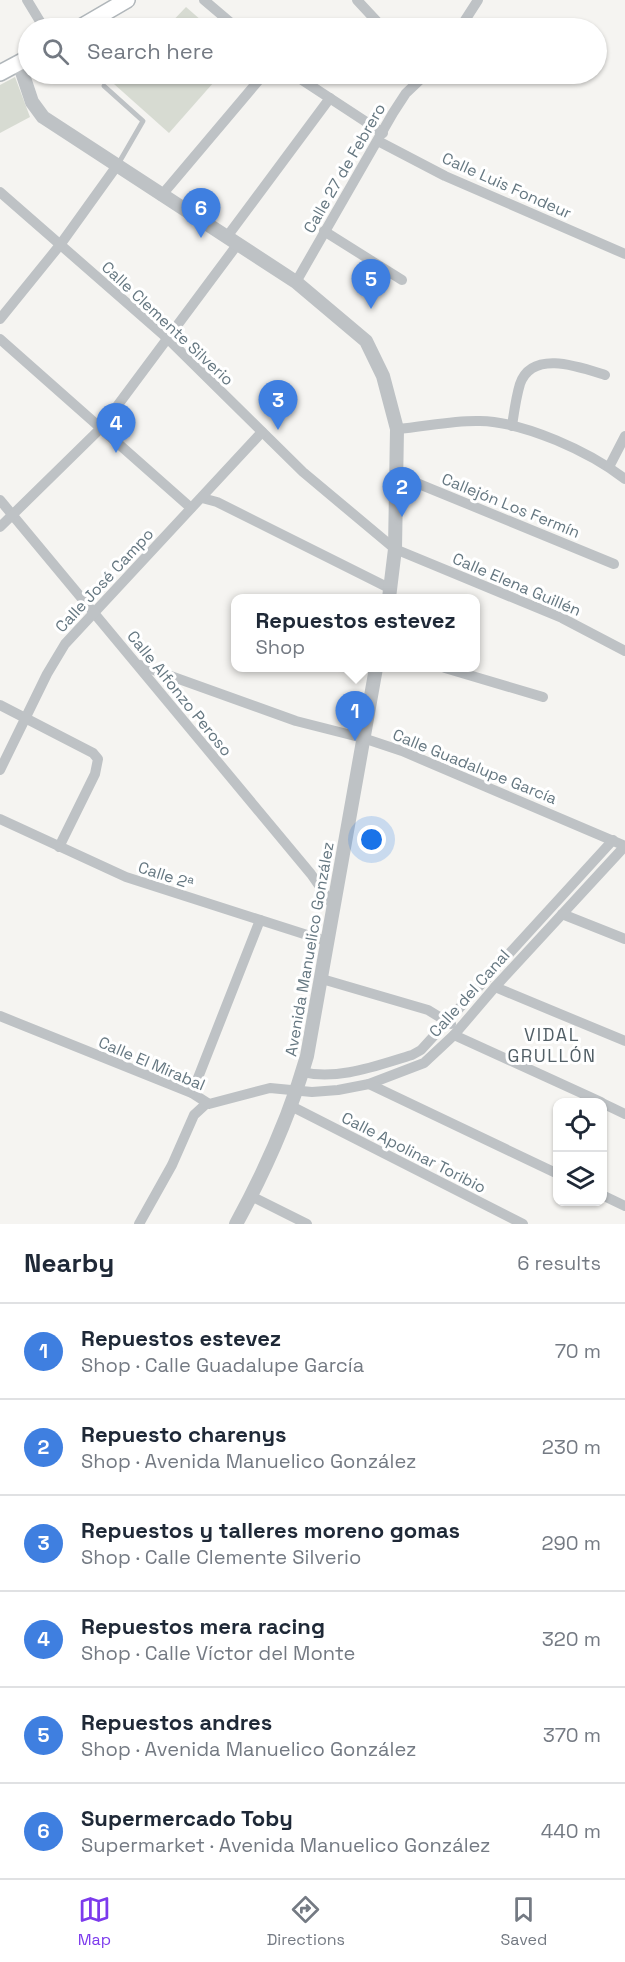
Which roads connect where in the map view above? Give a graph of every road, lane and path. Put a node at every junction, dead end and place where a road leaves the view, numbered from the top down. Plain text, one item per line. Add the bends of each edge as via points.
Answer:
1 (27, 0) edge
2 (127, 0) edge
3 (205, 0) edge
4 (357, 0) edge
5 (478, 0) edge
6 (38, 18) edge
7 (96, 18) edge
8 (226, 18) edge
9 (374, 18) edge
10 (466, 18) edge
11 (18, 64) edge
12 (0, 74) edge
13 (30, 84) edge
14 (256, 84) edge
15 (308, 84) edge
16 (415, 84) edge
17 (104, 86) dead end
18 (330, 98) junction
19 (381, 137) junction
20 (116, 167) junction
21 (0, 192) edge
22 (161, 196) junction
23 (324, 231) junction
24 (231, 242) junction
25 (60, 245) junction
26 (625, 254) edge
27 (402, 280) dead end
28 (296, 282) junction
29 (0, 319) edge
30 (167, 338) junction
31 (0, 339) edge
32 (605, 375) dead end
33 (512, 426) junction
34 (100, 429) junction
35 (397, 429) junction
36 (262, 432) junction
37 (625, 436) edge
38 (609, 466) junction
39 (397, 475) junction
40 (625, 479) edge
41 (202, 498) junction
42 (0, 500) edge
43 (191, 508) junction
44 (12, 515) junction
45 (0, 526) edge
46 (395, 549) junction
47 (614, 564) dead end
48 (390, 594) edge
49 (94, 613) junction
50 (625, 651) edge
51 (140, 665) junction
52 (375, 672) edge
53 (459, 672) edge
54 (543, 697) dead end
55 (0, 705) edge
56 (25, 717) junction
57 (363, 738) junction
58 (0, 770) edge
59 (0, 819) edge
60 (613, 840) junction
61 (625, 846) edge
62 (59, 847) junction
63 (334, 907) junction
64 (562, 914) junction
65 (260, 920) junction
66 (625, 939) edge
67 (329, 942) junction
68 (322, 979) junction
69 (495, 987) junction
70 (0, 1016) edge
71 (446, 1020) junction
72 (456, 1033) junction
73 (625, 1041) edge
74 (302, 1072) junction
75 (369, 1084) junction
76 (297, 1091) junction
77 (192, 1093) junction
78 (592, 1098) edge
79 (207, 1103) junction
80 (607, 1105) edge
81 (291, 1106) junction
82 (625, 1114) edge
83 (553, 1172) edge
84 (251, 1196) junction
85 (607, 1197) edge
86 (625, 1206) edge
87 (140, 1224) edge
88 (236, 1224) edge
89 (307, 1224) edge
90 (523, 1224) edge

1 - 6 street
2 - 7 main road
3 - 8 street
4 - 9 street
5 - 10 street
11 - 12 main road
13 - 20 street via 38,112
14 - 22 street
15 - 18 street, Calle Luis Fondeur
16 - 19 street, Calle 27 de Febrero
17 - 20 lane via 143,121
18 - 19 street, Calle Luis Fondeur
18 - 24 street
19 - 23 street, Calle 27 de Febrero
19 - 26 street, Calle Luis Fondeur via 445,176
20 - 22 street
20 - 25 street
21 - 25 street, Calle Clemente Silverio
22 - 24 street
23 - 27 street
23 - 28 street, Calle 27 de Febrero
24 - 28 street
24 - 30 street
25 - 29 street
25 - 30 street, Calle Clemente Silverio
28 - 35 street via 366,341 383,376
30 - 34 street
30 - 36 street, Calle Clemente Silverio
31 - 34 street
32 - 33 street via 573,365 536,366 520,382
33 - 35 street via 480,421
33 - 38 street via 576,448
34 - 43 street
34 - 44 street
35 - 39 street
36 - 41 street, Calle José Campo
36 - 46 street, Calle Clemente Silverio
37 - 38 street
38 - 40 street
39 - 46 street
39 - 47 street, Callejón Los Fermín
41 - 43 street, Calle José Campo
41 - 48 street via 217,502
42 - 44 street, Calle Alfonzo Peroso
43 - 49 street, Calle José Campo
44 - 45 street
44 - 49 street, Calle Alfonzo Peroso
46 - 48 street
46 - 50 street, Calle Elena Guillén via 562,618
49 - 51 street, Calle Alfonzo Peroso
49 - 56 street, Calle José Campo via 64,644
51 - 57 street, Calle Guadalupe García via 296,721
51 - 63 street, Calle Alfonzo Peroso
52 - 57 street, Avenida Manuelico González
53 - 54 street
55 - 56 street
56 - 58 street, Calle José Campo
56 - 62 street via 98,759 96,774
57 - 60 street, Calle Guadalupe García
57 - 63 street, Avenida Manuelico González
59 - 62 street, Calle 2ª
60 - 61 street, Calle Guadalupe García
60 - 71 street
61 - 64 street, Calle del Canal
62 - 65 street, Calle 2ª via 126,877
63 - 67 street, Avenida Manuelico González
64 - 66 street
64 - 69 street, Calle del Canal
65 - 67 street, Calle 2ª
65 - 77 street
67 - 68 street, Avenida Manuelico González
68 - 71 street via 428,1010
68 - 74 street, Avenida Manuelico González
69 - 72 street, Calle del Canal
69 - 73 street
70 - 77 street, Calle El Mirabal
71 - 72 street
71 - 74 street via 412,1055 341,1074 317,1076
72 - 75 street, Calle del Canal via 415,1068
72 - 78 street
74 - 76 street, Avenida Manuelico González
75 - 76 street, Calle del Canal via 329,1091
75 - 83 street
76 - 79 street, Calle El Mirabal via 270,1088
76 - 81 street, Avenida Manuelico González
77 - 79 street, Calle El Mirabal
79 - 87 street via 194,1115
80 - 82 street
81 - 84 street, Avenida Manuelico González
81 - 90 street, Calle Apolinar Toribio
84 - 88 street, Avenida Manuelico González
84 - 89 street
85 - 86 street

